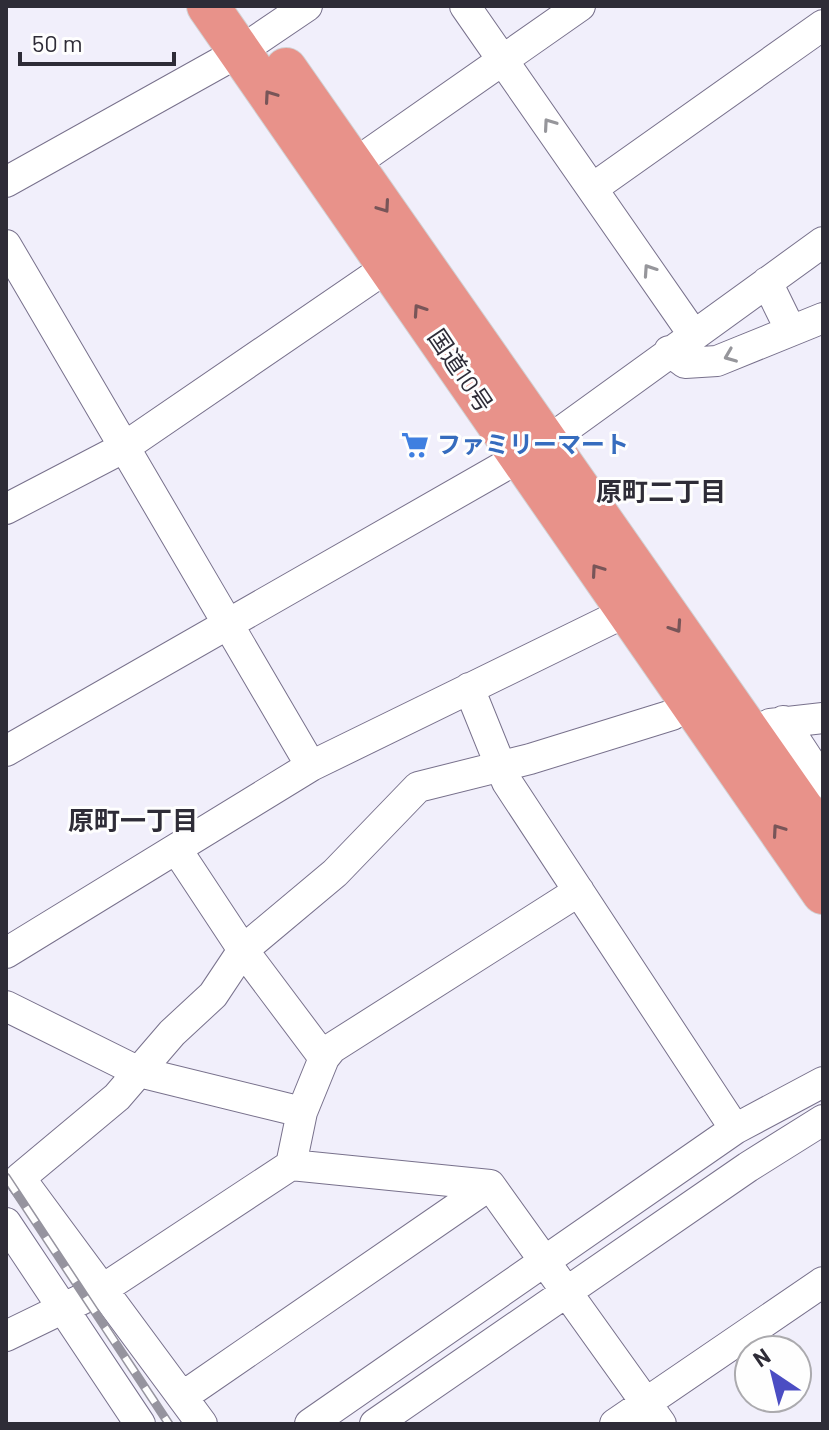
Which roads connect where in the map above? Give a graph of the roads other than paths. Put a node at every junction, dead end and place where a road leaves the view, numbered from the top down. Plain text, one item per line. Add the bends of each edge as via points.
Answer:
1 (208, 6) edge
2 (307, 6) edge
3 (465, 6) edge
4 (580, 6) edge
5 (823, 25) edge
6 (248, 32) edge
7 (505, 60) junction
8 (354, 164) junction
9 (6, 182) edge
10 (593, 188) junction
11 (823, 242) edge
12 (6, 245) edge
13 (389, 266) junction
14 (767, 282) junction
15 (823, 318) edge
16 (791, 331) junction
17 (681, 343) junction
18 (123, 448) junction
19 (534, 449) junction
20 (6, 509) edge
21 (626, 612) junction
22 (230, 625) junction
23 (469, 688) junction
24 (689, 704) junction
25 (823, 718) edge
26 (766, 728) junction
27 (6, 751) edge
28 (500, 765) junction
29 (311, 766) junction
30 (823, 782) edge
31 (823, 838) edge
32 (177, 850) junction
33 (579, 891) junction
34 (823, 893) edge
35 (243, 950) junction
36 (6, 953) edge
37 (6, 1006) edge
38 (324, 1058) junction
39 (139, 1072) junction
40 (823, 1082) edge
41 (302, 1112) junction
42 (823, 1120) edge
43 (735, 1129) junction
44 (291, 1165) junction
45 (13, 1168) edge
46 (490, 1185) junction
47 (6, 1223) edge
48 (546, 1263) junction
49 (823, 1282) edge
50 (103, 1289) junction
51 (567, 1293) junction
52 (63, 1309) junction
53 (6, 1336) edge
54 (182, 1397) junction
55 (654, 1413) edge
56 (140, 1424) edge
57 (202, 1424) edge
58 (310, 1424) edge
59 (375, 1424) edge
60 (615, 1424) edge

1 - 6 highway, 国道10号
2 - 6 street
3 - 7 street
4 - 7 street
5 - 10 street
6 - 8 highway, 国道10号
6 - 9 street
13 -> 6 highway, 国道10号
7 - 8 street
10 -> 7 street
8 -> 19 highway, 国道10号
17 -> 10 street
11 - 14 street
12 - 18 street
13 - 18 street
19 -> 13 highway, 国道10号
14 - 16 street
14 - 17 street
15 - 16 street
16 -> 17 street via 707,363 685,363
17 - 19 street
18 - 20 street
18 - 22 street
21 -> 19 highway, 国道10号
19 - 22 street
19 -> 26 highway, 国道10号
21 - 23 street
21 - 24 highway, 国道10号
22 - 27 street
22 - 29 street
23 - 28 street
23 - 29 street
24 - 28 street via 672,715
34 -> 24 highway, 国道10号
25 - 26 street
26 - 30 street
26 - 31 highway, 国道10号
28 - 33 street
28 - 35 street via 418,787 335,873
29 - 32 street
32 - 35 street
32 - 36 street
33 - 38 street
33 - 43 street
35 - 38 street
35 - 39 street via 213,995
37 - 39 street
38 - 41 street
39 - 41 street
39 - 45 street via 117,1097
40 - 43 street
41 - 44 street
42 - 51 street
43 - 48 street
44 - 46 street
44 - 50 street
45 - 50 street
46 - 48 street
46 - 54 street
47 - 52 street
48 - 51 street
48 - 58 street
49 - 55 street
50 - 52 street
50 - 54 street
51 - 55 street
51 - 59 street
52 - 53 street
52 - 56 street
54 - 57 street
55 - 60 street

